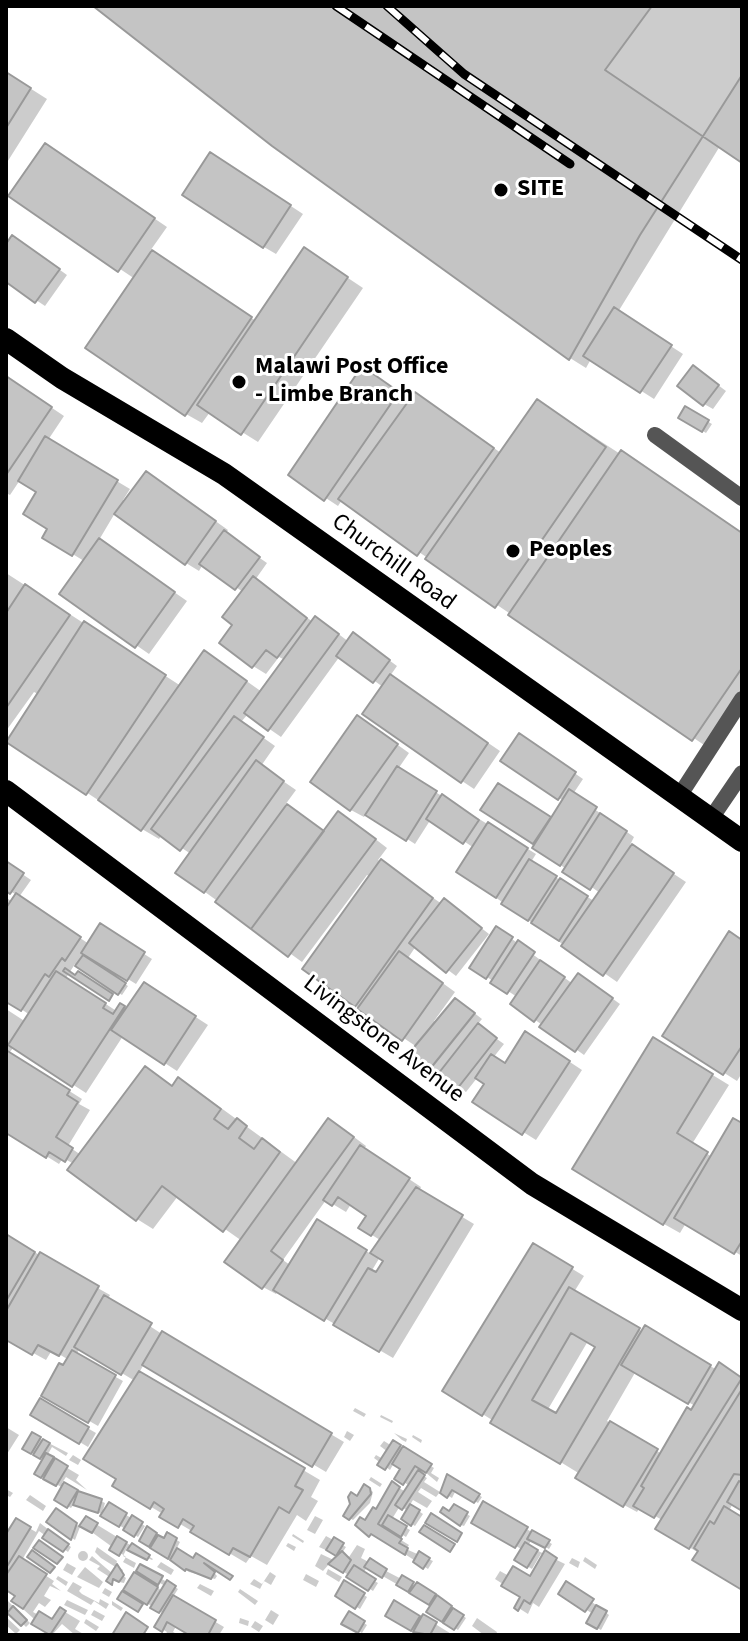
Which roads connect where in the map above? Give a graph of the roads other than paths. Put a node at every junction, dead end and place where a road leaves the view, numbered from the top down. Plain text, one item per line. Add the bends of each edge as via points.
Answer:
1 (6, 339) edge
2 (655, 435) dead end
3 (742, 498) edge
4 (742, 699) edge
5 (742, 773) edge
6 (6, 791) edge
7 (678, 798) junction
8 (710, 820) junction
9 (742, 841) edge
10 (742, 1310) edge

1 - 7 highway, Churchill Road via 224,474
2 - 3 street
4 - 7 street
5 - 8 street
6 - 10 highway, Livingstone Avenue via 532,1184
7 - 8 highway, Churchill Road
8 - 9 highway, Churchill Road

